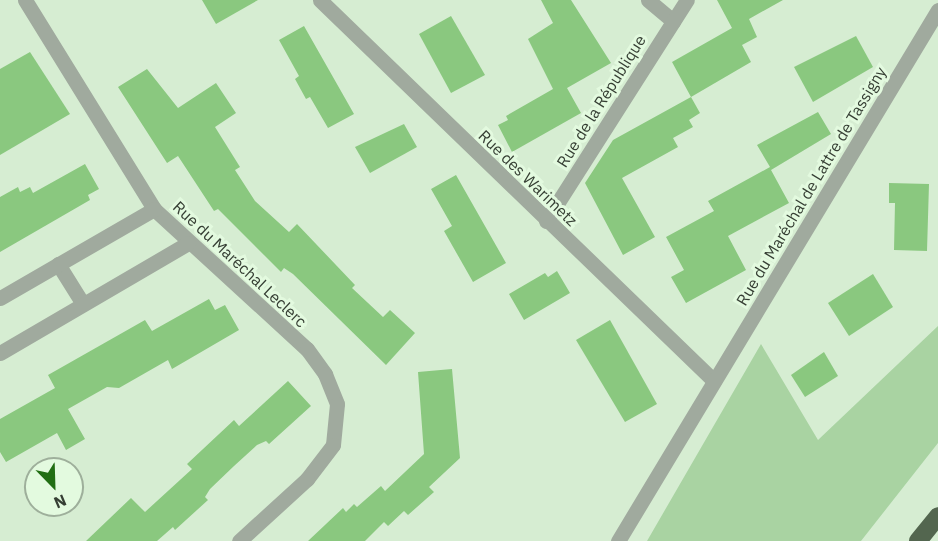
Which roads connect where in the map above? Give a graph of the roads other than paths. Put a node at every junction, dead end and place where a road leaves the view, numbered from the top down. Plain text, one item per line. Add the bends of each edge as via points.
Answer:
1 (25, 0) edge
2 (320, 0) edge
3 (648, 0) edge
4 (687, 0) edge
5 (938, 10) edge
6 (673, 21) junction
7 (154, 209) junction
8 (546, 221) junction
9 (188, 243) junction
10 (58, 264) junction
11 (0, 298) edge
12 (83, 304) junction
13 (0, 353) edge
14 (714, 381) junction
15 (938, 516) edge
16 (239, 541) edge
17 (618, 541) edge
18 (918, 541) edge

1 - 7 street, Rue du Maréchal Leclerc
2 - 8 street, Rue des Warimetz
3 - 6 street
4 - 6 street, Rue de la République
5 - 14 street, Rue du Maréchal de Lattre de Tassigny
6 - 8 street, Rue de la République
7 - 9 street, Rue du Maréchal Leclerc
7 - 10 street
8 - 14 street, Rue des Warimetz
9 - 12 street
9 - 16 street, Rue du Maréchal Leclerc via 307,349 325,375 337,404 333,446 307,478
10 - 11 street
10 - 12 street
12 - 13 street
14 - 17 street, Rue du Maréchal de Lattre de Tassigny
15 - 18 highway

